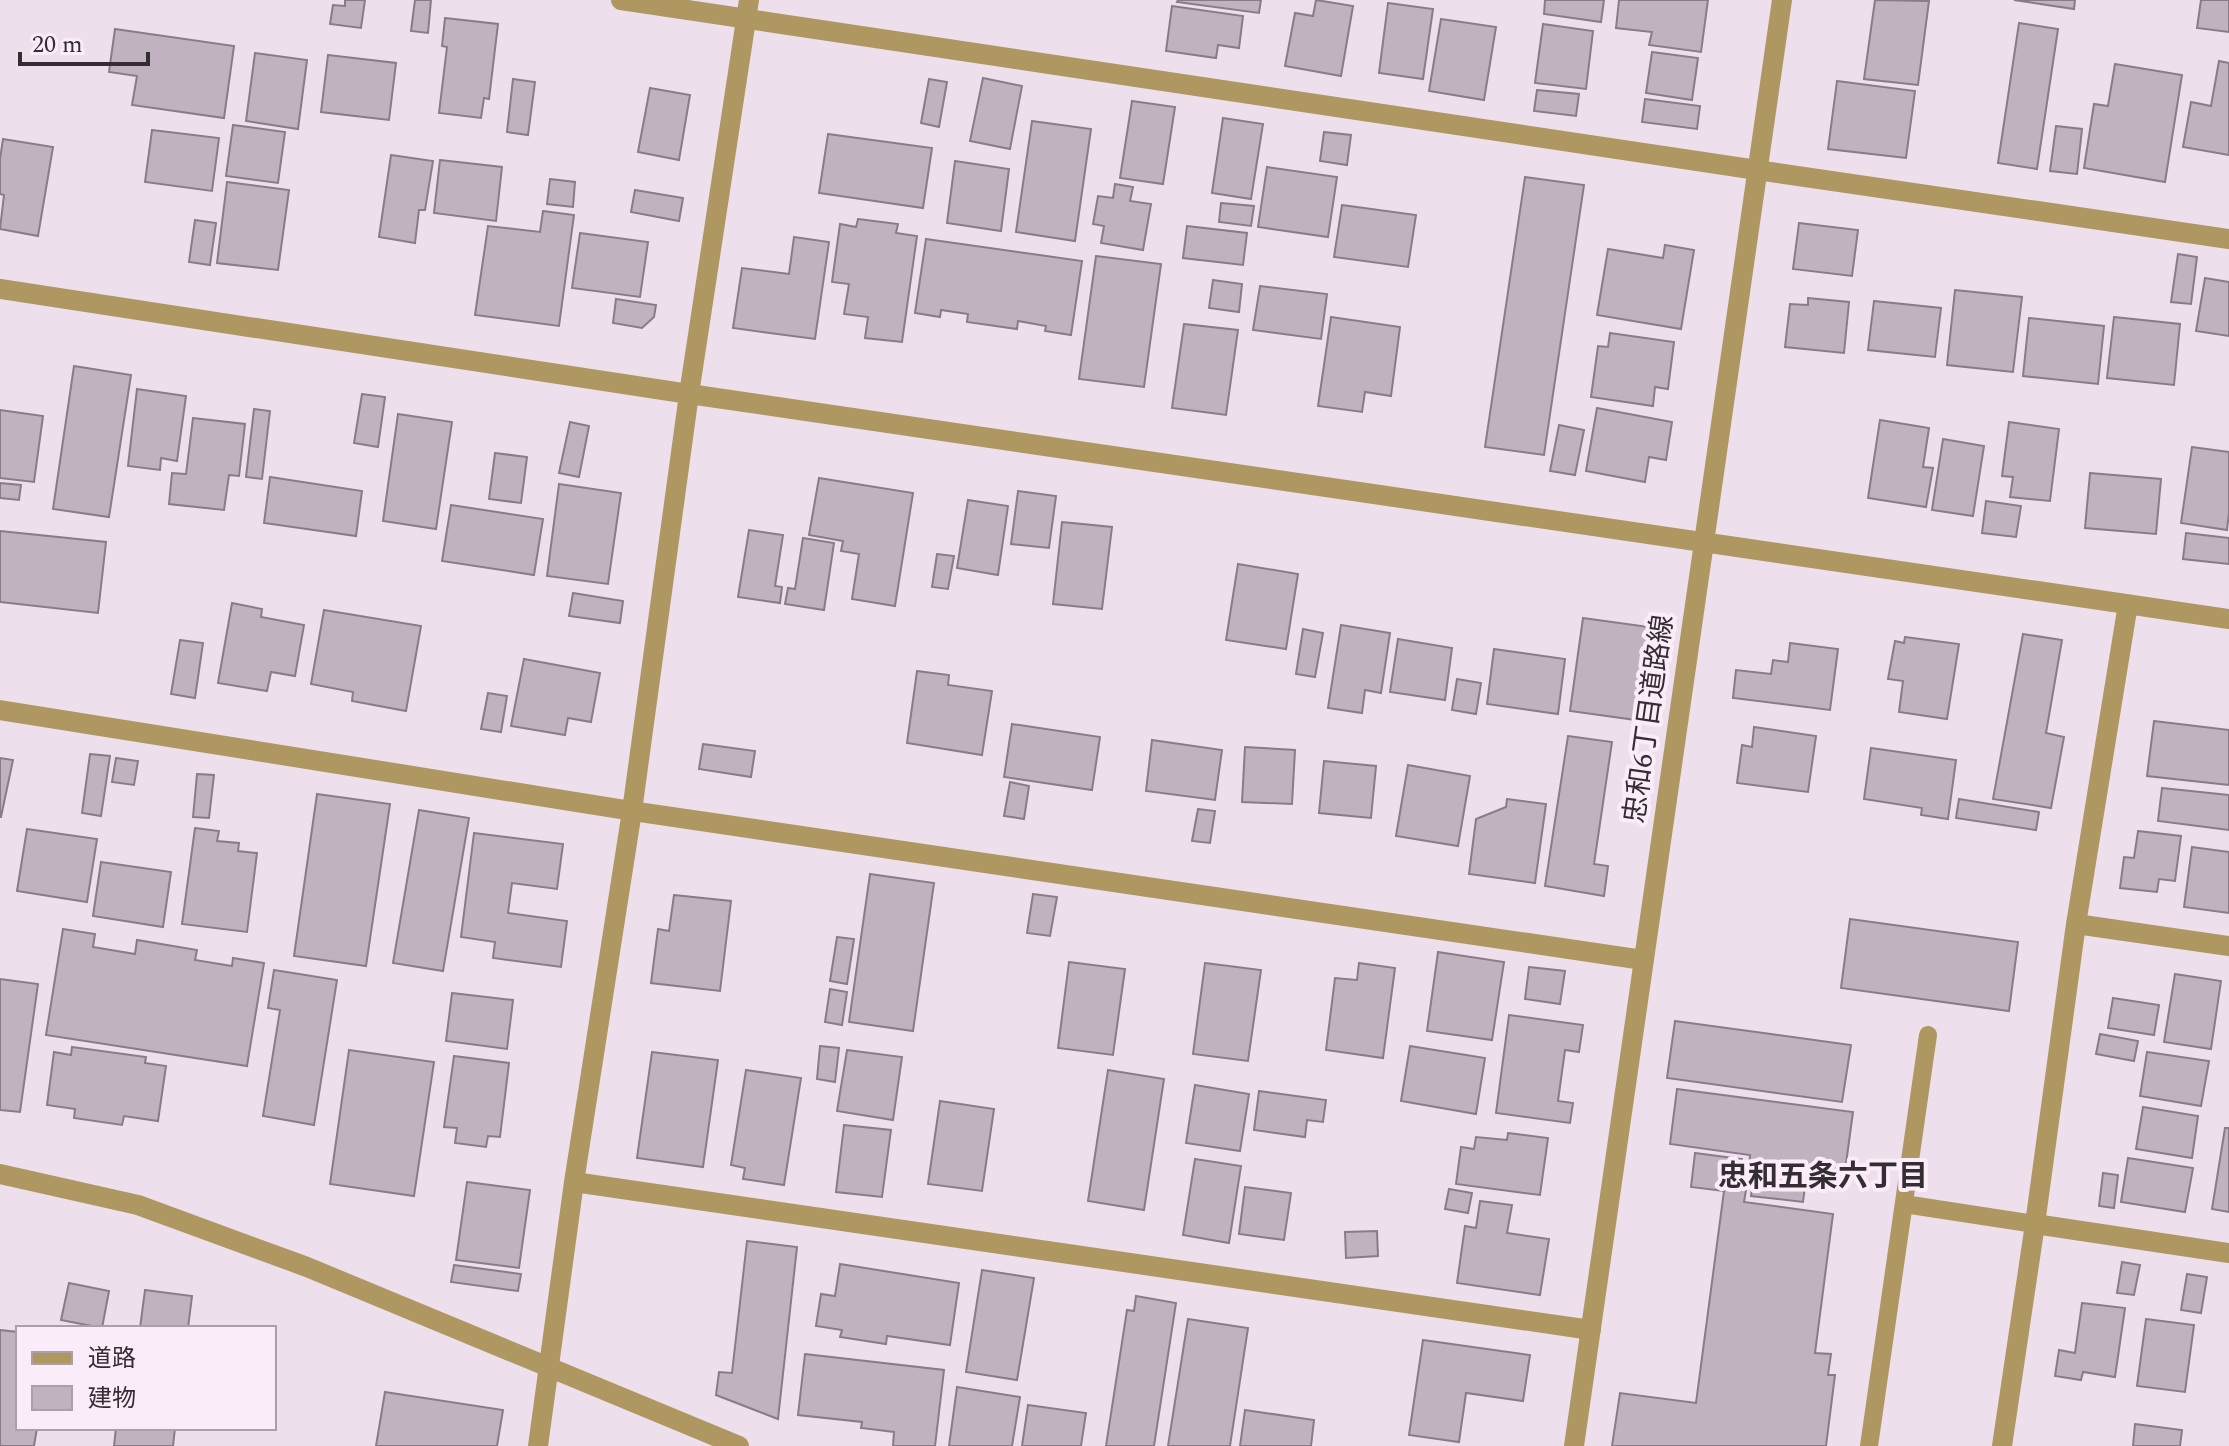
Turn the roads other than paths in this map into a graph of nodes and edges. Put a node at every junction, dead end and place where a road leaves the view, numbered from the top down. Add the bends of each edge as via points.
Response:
1 (621, 0) edge
2 (1782, 0) edge
3 (748, 9) edge
4 (1757, 170) junction
5 (2229, 239) edge
6 (0, 289) edge
7 (689, 394) junction
8 (1703, 541) junction
9 (2128, 604) junction
10 (2229, 619) edge
11 (0, 710) edge
12 (632, 811) junction
13 (2076, 924) junction
14 (2229, 946) edge
15 (1643, 960) junction
16 (1928, 1035) dead end
17 (0, 1174) edge
18 (574, 1182) junction
19 (1904, 1204) junction
20 (2035, 1224) junction
21 (2229, 1253) edge
22 (1591, 1330) junction
23 (550, 1366) junction
24 (538, 1446) edge
25 (739, 1446) edge
26 (1574, 1446) edge
27 (1869, 1446) edge
28 (2002, 1446) edge

1 - 3 street
2 - 4 street, 忠和6丁目道路線
3 - 4 street
3 - 7 street
4 - 5 street
4 - 8 street, 忠和6丁目道路線
6 - 7 street
7 - 8 street
7 - 12 street
8 - 9 street
8 - 15 street, 忠和6丁目道路線
9 - 10 street
9 - 13 street
11 - 12 street
12 - 15 street
12 - 18 street
13 - 14 street
13 - 20 street
15 - 22 street, 忠和6丁目道路線
16 - 19 lane
17 - 23 street via 138,1205
18 - 22 street
18 - 23 street
19 - 20 lane
19 - 27 lane
20 - 21 street
20 - 28 street
22 - 26 street, 忠和6丁目道路線
23 - 24 street
23 - 25 street

